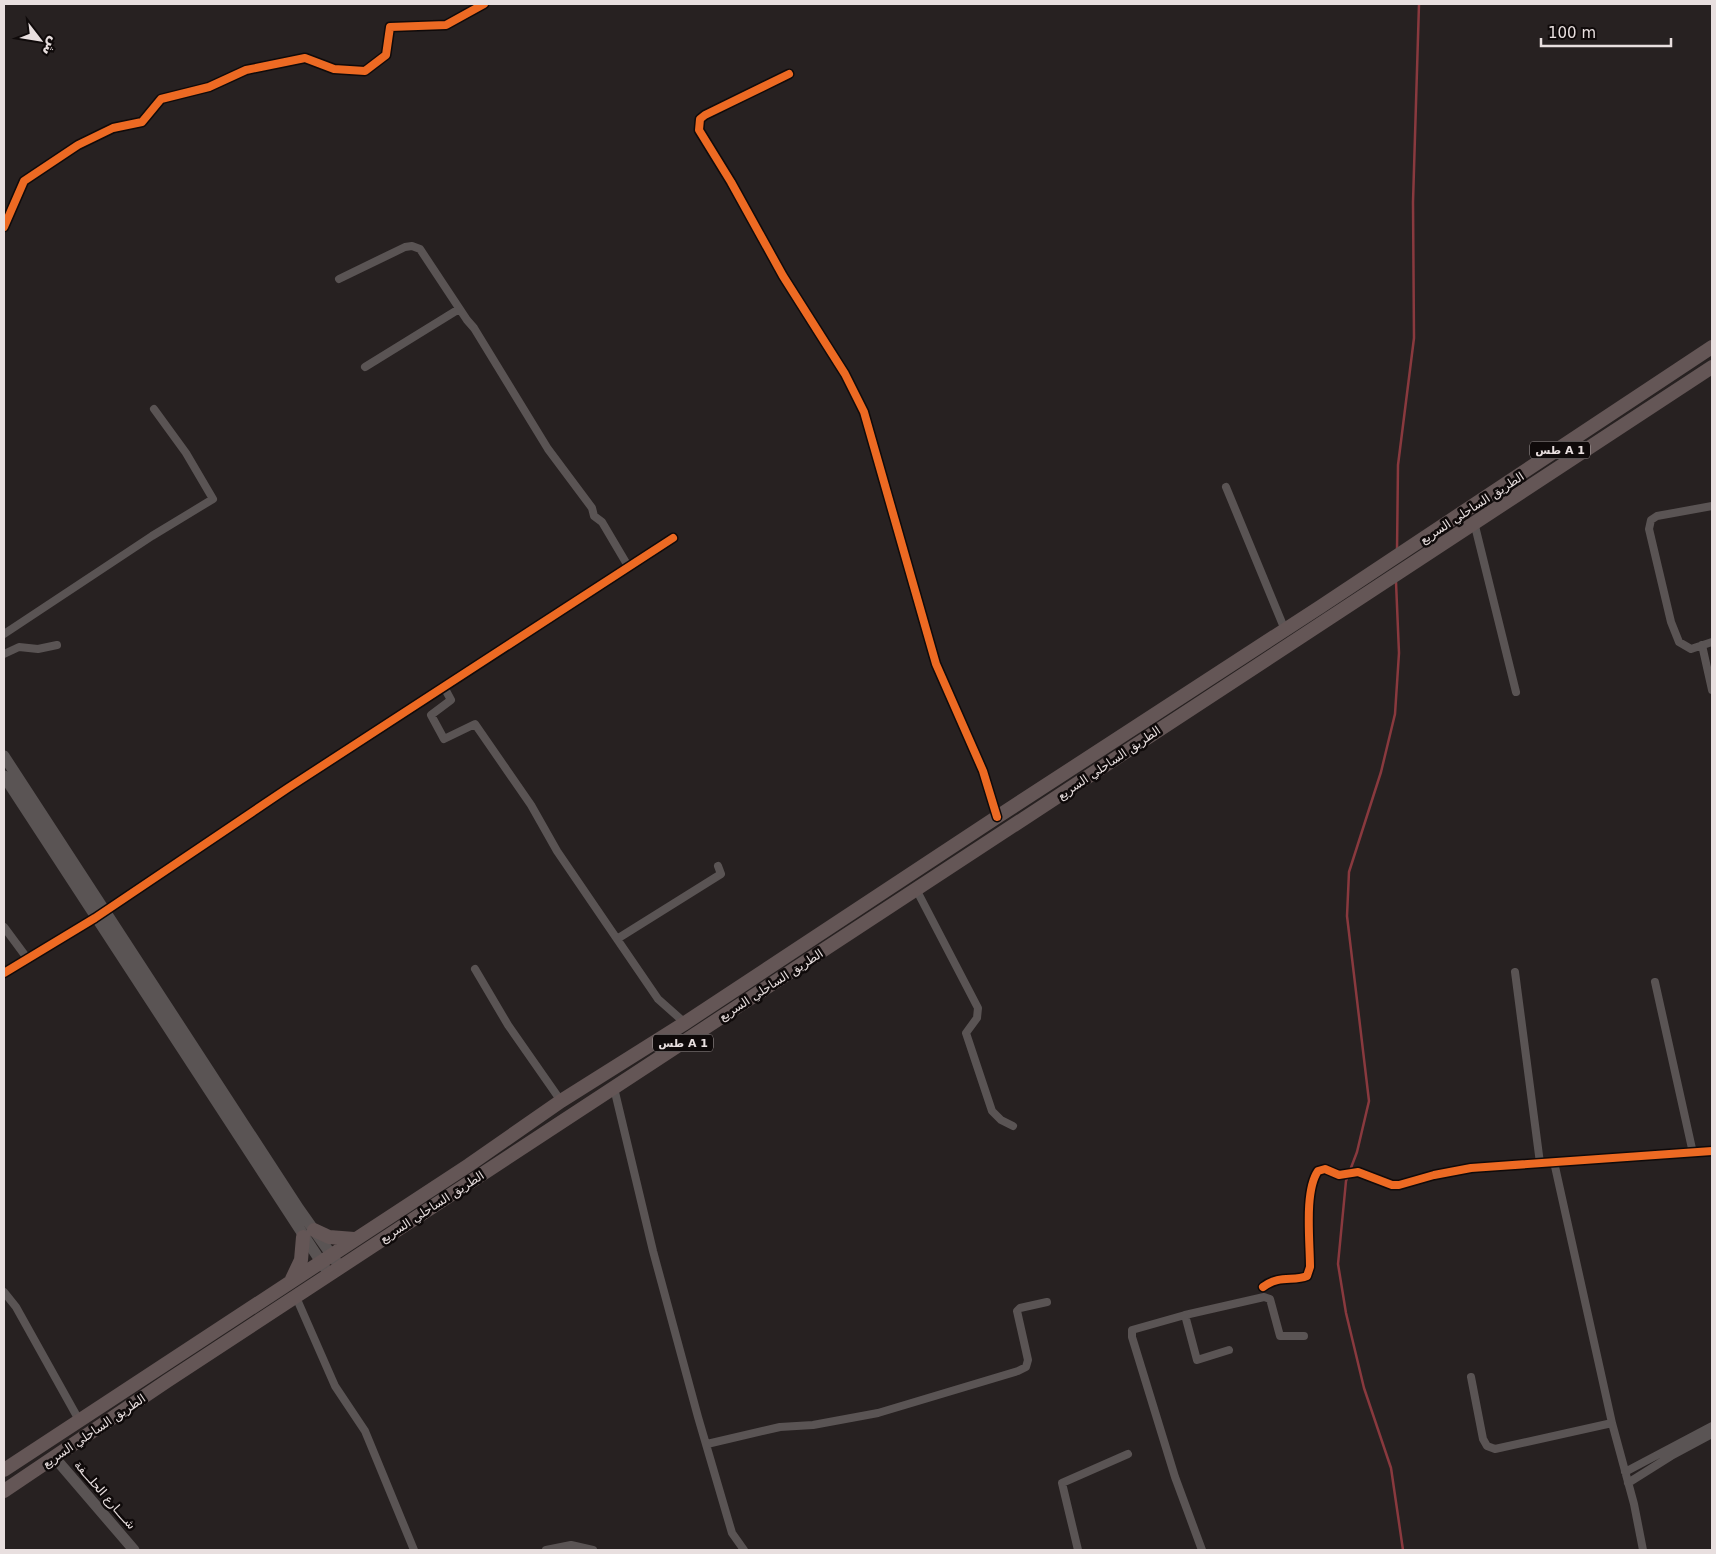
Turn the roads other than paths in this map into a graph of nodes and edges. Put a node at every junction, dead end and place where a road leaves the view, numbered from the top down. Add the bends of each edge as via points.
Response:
1 (484, 4) edge
2 (789, 74) dead end
3 (4, 227) edge
4 (339, 279) dead end
5 (460, 309) junction
6 (1712, 347) edge
7 (365, 367) dead end
8 (1712, 367) edge
9 (154, 409) dead end
10 (1226, 487) dead end
11 (1712, 506) edge
12 (1474, 522) junction
13 (673, 538) dead end
14 (1409, 557) junction
15 (628, 566) junction
16 (1359, 589) junction
17 (1285, 630) junction
18 (4, 634) edge
19 (1712, 642) edge
20 (57, 645) dead end
21 (1702, 646) junction
22 (4, 654) edge
23 (444, 687) junction
24 (1712, 690) edge
25 (1516, 692) dead end
26 (4, 756) edge
27 (4, 776) edge
28 (997, 817) junction
29 (40, 820) junction
30 (718, 866) dead end
31 (916, 889) junction
32 (106, 910) junction
33 (95, 918) junction
34 (4, 928) edge
35 (617, 939) junction
36 (27, 958) junction
37 (475, 969) dead end
38 (1515, 972) dead end
39 (4, 973) edge
40 (1655, 982) dead end
41 (153, 983) junction
42 (143, 991) junction
43 (685, 1023) junction
44 (614, 1088) junction
45 (561, 1101) junction
46 (1013, 1126) dead end
47 (1712, 1151) edge
48 (1693, 1152) junction
49 (258, 1155) junction
50 (1554, 1162) junction
51 (1540, 1163) junction
52 (308, 1234) junction
53 (354, 1239) junction
54 (326, 1258) junction
55 (334, 1271) junction
56 (290, 1281) junction
57 (1263, 1287) dead end
58 (4, 1292) edge
59 (296, 1296) junction
60 (1047, 1302) dead end
61 (1185, 1315) junction
62 (1304, 1336) dead end
63 (1229, 1350) dead end
64 (1471, 1377) dead end
65 (78, 1420) junction
66 (1612, 1423) junction
67 (1712, 1426) edge
68 (1712, 1434) edge
69 (707, 1444) junction
70 (1128, 1454) dead end
71 (55, 1458) junction
72 (4, 1470) edge
73 (1625, 1472) junction
74 (1628, 1483) junction
75 (4, 1491) edge
76 (134, 1550) edge
77 (414, 1550) edge
78 (546, 1550) edge
79 (593, 1550) edge
80 (744, 1550) edge
81 (1078, 1550) edge
82 (1202, 1550) edge
83 (1643, 1550) edge

1 - 3 street via 446,25 390,27 386,55 365,71 334,69 305,58 246,70 209,87 161,99 142,122 112,128 78,145 24,181
2 - 28 street via 705,115 700,119 699,130 783,276 845,374 864,412 931,648 983,771
4 - 5 street via 412,246 423,252
5 - 7 street
5 - 15 street
6 - 14 highway, الطريق الساحلي السريع / طس A 1
8 - 12 highway, الطريق الساحلي السريع / طس A 1
9 - 18 street via 186,453 213,499
10 - 17 street
11 - 21 street via 1657,516 1649,525 1663,592 1679,642 1690,649
12 - 14 highway, الطريق الساحلي السريع / طس A 1
12 - 25 street
13 - 15 street
14 - 16 highway
15 - 23 street
16 - 17 highway, الطريق الساحلي السريع / طس A 1
16 - 31 highway, الطريق الساحلي السريع / طس A 1 via 1083,781
17 - 28 highway, الطريق الساحلي السريع / طس A 1
19 - 21 street
20 - 22 street via 38,649 19,647
21 - 24 street
23 - 32 street
23 - 35 street via 451,700 431,715 444,738 475,724
26 - 29 street
27 - 29 street
28 - 43 highway, الطريق الساحلي السريع / طس A 1
29 - 32 street
29 - 33 street
30 - 35 street via 721,874
31 - 44 highway, الطريق الساحلي السريع / طس A 1
31 - 46 street via 978,1008 977,1018 966,1033 992,1111
32 - 33 street
32 - 41 street
33 - 36 street
33 - 42 street
34 - 36 street
35 - 43 street via 658,999
36 - 39 street
37 - 45 street
38 - 51 street
40 - 48 street
41 - 42 street
41 - 49 street
42 - 49 street
43 - 45 highway, الطريق الساحلي السريع / طس A 1
44 - 55 highway, الطريق الساحلي السريع / طس A 1
44 - 69 street via 653,1251
45 - 53 highway, الطريق الساحلي السريع / طس A 1
47 - 48 street
48 - 50 street
49 - 52 street
50 - 51 street
50 - 66 street
51 - 57 street via 1471,1168 1400,1185 1358,1172 1339,1175 1325,1169 1318,1171 1311,1193 1310,1267 1307,1276 1300,1279 1291,1277
52 - 53 highway
52 - 54 street
52 - 56 highway via 301,1260
53 - 54 highway, الطريق الساحلي السريع / طس A 1
54 - 55 street
54 - 56 highway, الطريق الساحلي السريع / طس A 1
55 - 59 highway, الطريق الساحلي السريع / طس A 1
56 - 65 highway, الطريق الساحلي السريع / طس A 1
58 - 65 street via 16,1307
59 - 71 highway, الطريق الساحلي السريع / طس A 1
59 - 77 street via 335,1386 365,1431
60 - 69 street via 1017,1311 1028,1360 1026,1367 1018,1371 878,1413 813,1425 780,1426
61 - 62 street via 1264,1297 1270,1299 1280,1336
61 - 63 street via 1197,1360
61 - 82 street via 1132,1330 1132,1337 1175,1477
64 - 66 street via 1483,1440 1495,1449
65 - 72 highway, الطريق الساحلي السريع / طس A 1
66 - 73 street
67 - 73 street
68 - 74 street
69 - 80 street via 732,1533
70 - 81 street via 1062,1483
71 - 75 highway, الطريق الساحلي السريع / طس A 1
71 - 76 street, شــــارع الحلـــفة
73 - 74 street
74 - 83 street
78 - 79 street via 571,1544

